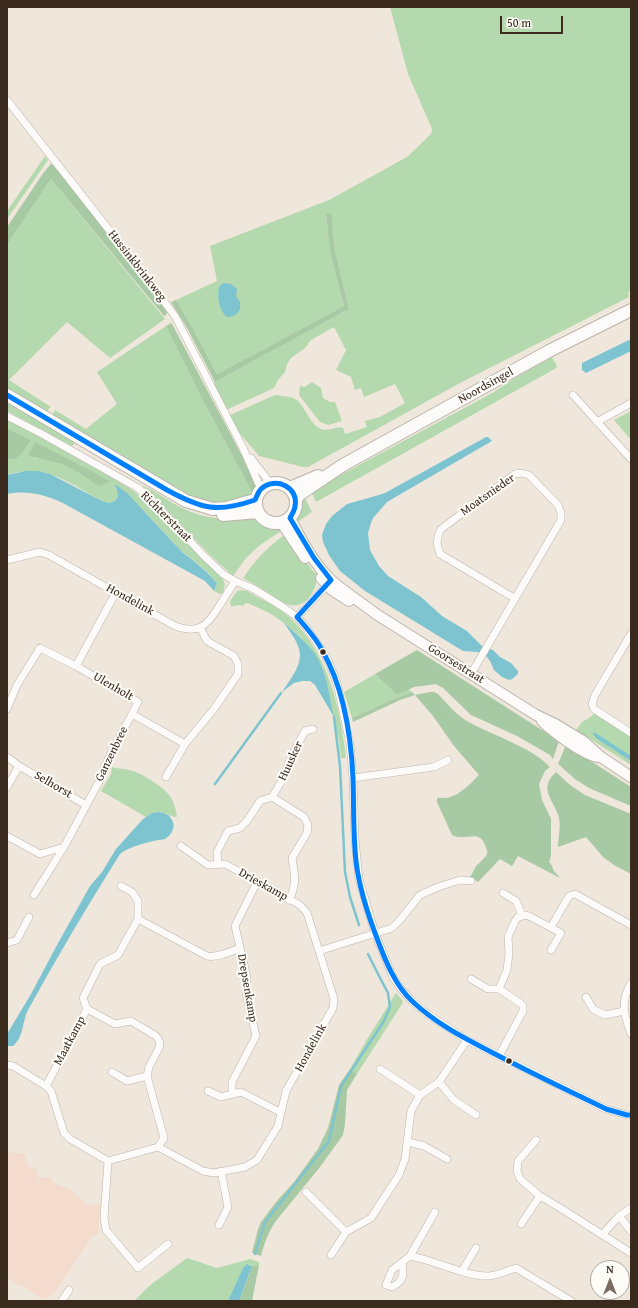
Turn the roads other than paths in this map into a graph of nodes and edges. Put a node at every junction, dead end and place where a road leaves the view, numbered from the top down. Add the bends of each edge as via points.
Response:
1 (7, 100) edge
2 (631, 310) edge
3 (7, 395) edge
4 (573, 395) dead end
5 (631, 403) edge
6 (7, 416) edge
7 (597, 422) junction
8 (243, 448) junction
9 (631, 459) edge
10 (343, 465) junction
11 (266, 486) junction
12 (290, 488) junction
13 (296, 499) junction
14 (255, 500) junction
15 (186, 501) junction
16 (258, 512) junction
17 (285, 520) junction
18 (7, 560) edge
19 (235, 581) junction
20 (329, 582) junction
21 (116, 592) junction
22 (514, 598) junction
23 (297, 617) junction
24 (200, 627) junction
25 (630, 637) edge
26 (76, 666) junction
27 (471, 674) junction
28 (7, 709) edge
29 (132, 714) junction
30 (313, 729) dead end
31 (631, 733) edge
32 (185, 744) junction
33 (7, 757) edge
34 (448, 760) dead end
35 (19, 766) junction
36 (166, 777) dead end
37 (631, 777) edge
38 (353, 778) junction
39 (7, 787) edge
40 (272, 797) junction
41 (86, 805) junction
42 (7, 836) edge
43 (181, 846) dead end
44 (64, 847) junction
45 (218, 864) junction
46 (471, 881) dead end
47 (257, 882) junction
48 (121, 886) dead end
49 (503, 893) dead end
50 (34, 895) dead end
51 (289, 900) junction
52 (522, 916) junction
53 (29, 917) dead end
54 (138, 919) junction
55 (631, 925) edge
56 (552, 927) junction
57 (375, 933) junction
58 (7, 944) edge
59 (240, 948) junction
60 (7, 950) edge
61 (551, 950) dead end
62 (319, 951) junction
63 (471, 979) dead end
64 (631, 983) edge
65 (499, 989) junction
66 (586, 997) dead end
67 (87, 1009) junction
68 (624, 1011) junction
69 (631, 1034) edge
70 (467, 1040) junction
71 (499, 1056) junction
72 (7, 1065) edge
73 (380, 1069) dead end
74 (112, 1072) dead end
75 (147, 1076) junction
76 (439, 1082) junction
77 (46, 1086) junction
78 (208, 1091) dead end
79 (232, 1094) junction
80 (420, 1095) junction
81 (280, 1112) junction
82 (476, 1115) dead end
83 (631, 1115) edge
84 (536, 1140) dead end
85 (408, 1142) junction
86 (158, 1147) junction
87 (447, 1159) dead end
88 (108, 1161) junction
89 (221, 1171) junction
90 (306, 1192) dead end
91 (540, 1196) junction
92 (631, 1208) edge
93 (435, 1212) dead end
94 (619, 1216) junction
95 (521, 1224) dead end
96 (219, 1225) dead end
97 (346, 1232) junction
98 (631, 1232) edge
99 (602, 1235) junction
100 (168, 1244) dead end
101 (476, 1248) dead end
102 (631, 1253) edge
103 (331, 1255) dead end
104 (410, 1256) junction
105 (402, 1263) dead end
106 (462, 1271) junction
107 (69, 1290) dead end
108 (62, 1301) edge
109 (571, 1301) edge

1 - 8 street, Hassinkbrinkweg via 175,316
2 - 10 main road, Noordsingel via 549,351
3 - 15 main road
4 - 7 street
5 - 7 street
6 - 19 street, Richterstraat via 138,488 211,563
7 - 9 street
8 - 11 street, Hassinkbrinkweg
8 - 11 street, Hassinkbrinkweg
10 - 12 main road, Noordsingel
10 - 13 main road, Noordsingel
11 - 12 main road via 283,484
11 - 14 main road
12 - 13 main road
13 - 17 main road via 296,507
14 - 15 main road via 213,509
14 - 16 main road
15 - 16 main road via 194,508 211,514
16 - 17 main road via 262,518 274,523
17 - 20 main road, Goorsestraat
18 - 21 street, Hondelink via 40,552
19 - 23 street, Richterstraat via 254,589
19 - 24 street via 211,619
20 - 23 street
20 - 27 main road, Goorsestraat
21 - 24 street, Hondelink via 175,626 185,629
21 - 26 street
22 - 22 street, Moatsnieder via 561,520 558,505 529,475 522,473 515,474 441,529 436,546 440,554
22 - 27 street, Moatsnieder
23 - 38 street, Richterstraat via 322,650 337,683 350,744
24 - 32 street via 207,641 234,656 238,664 238,674
25 - 31 street via 594,695 592,704 594,709
26 - 28 street, Ulenholt via 40,648 17,685
26 - 29 street, Ulenholt via 138,702
27 - 37 main road, Goorsestraat via 536,715 555,733 582,750 601,757
29 - 32 street, Ganzenbree
29 - 41 street, Ganzenbree
30 - 40 street, Huusker via 305,731
32 - 36 street
33 - 35 street, Selhorst
34 - 38 street via 434,767
35 - 39 street
35 - 41 street, Selhorst
38 - 57 street, Richterstraat via 359,880
40 - 45 street, Huusker via 260,801 240,828 228,831 218,852
40 - 51 street via 304,817 308,825 307,833 292,858 294,890
41 - 44 street, Ganzenbree
42 - 44 street via 40,854
43 - 45 street, Drieskamp via 208,865
44 - 50 street, Ganzenbree
45 - 47 street, Drieskamp via 225,864
46 - 57 street via 460,880 420,896 392,928
47 - 51 street, Drieskamp
47 - 59 street, Drepsenkamp via 235,926
48 - 54 street via 132,892 138,901
49 - 52 street via 516,901
51 - 62 street, Drieskamp via 300,905 307,913
52 - 56 street via 526,915
52 - 65 street via 515,920 508,936 507,970
53 - 58 street via 17,940
54 - 59 street via 210,957
54 - 67 street, Maatkamp via 118,955 100,964 82,998
55 - 56 street via 575,894 569,896
56 - 61 street via 561,933
57 - 62 street
57 - 70 street, Richterstraat via 400,989 426,1013
58 - 60 street
59 - 79 street, Drepsenkamp via 247,978 246,993 256,1036 232,1082
62 - 81 street, Hondelink via 334,998 333,1008 286,1091
63 - 65 street via 488,989
64 - 68 street
65 - 71 street via 520,1003 523,1012
66 - 68 street via 593,1009 605,1015
67 - 75 street via 115,1024 131,1021 156,1036 160,1046
67 - 77 street, Maatkamp
68 - 69 street
70 - 71 street, Richterstraat
70 - 76 street
71 - 83 street, Richterstraat via 606,1110
72 - 77 street
73 - 80 street
74 - 75 street via 127,1080
75 - 86 street via 164,1138
76 - 80 street
76 - 82 street via 454,1100
77 - 88 street via 51,1091 64,1133
78 - 79 street via 220,1097
79 - 81 street via 241,1092
80 - 85 street via 411,1112
81 - 89 street, Hondelink via 278,1126 257,1160 245,1167
84 - 91 street via 518,1161 517,1170 520,1179
85 - 87 street via 424,1146
85 - 97 street via 400,1175 371,1218
86 - 88 street
86 - 89 street, Hondelink via 202,1171
88 - 100 street via 104,1218 106,1230 138,1268
89 - 96 street via 228,1207
90 - 97 street
91 - 95 street
91 - 99 street
92 - 94 street
93 - 104 street
94 - 98 street
94 - 99 street
97 - 103 street
99 - 102 street
101 - 106 street
104 - 105 street
104 - 106 street
106 - 109 street via 487,1276 516,1268
107 - 108 street

